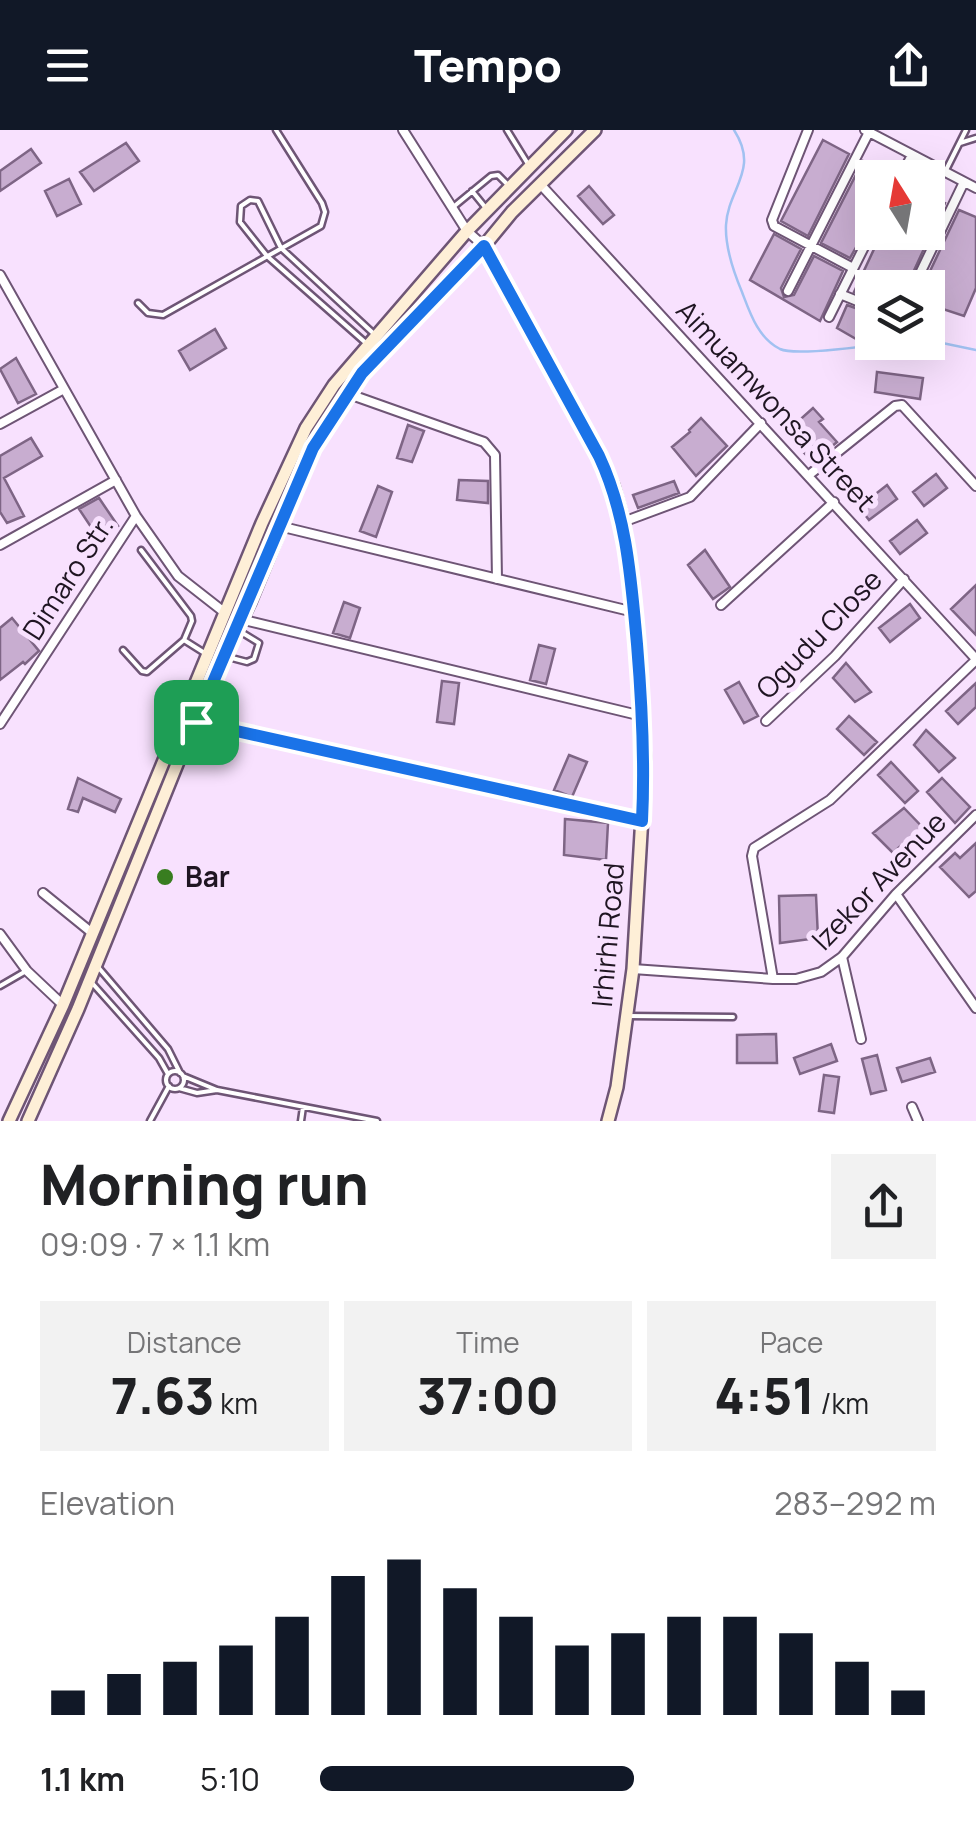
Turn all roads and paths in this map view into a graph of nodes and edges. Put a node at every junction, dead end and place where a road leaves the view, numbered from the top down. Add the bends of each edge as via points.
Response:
1 (276, 130) edge
2 (403, 130) edge
3 (507, 130) edge
4 (566, 130) edge
5 (594, 130) edge
6 (808, 130) edge
7 (966, 130) edge
8 (867, 131) edge
9 (976, 138) edge
10 (960, 143) junction
11 (912, 155) junction
12 (909, 160) edge
13 (922, 160) edge
14 (531, 168) junction
15 (945, 172) joint
16 (964, 182) junction
17 (541, 186) junction
18 (510, 188) junction
19 (976, 188) edge
20 (472, 192) junction
21 (452, 208) junction
22 (488, 210) junction
23 (466, 231) junction
24 (484, 246) junction
25 (811, 246) junction
26 (281, 248) junction
27 (862, 250) edge
28 (267, 256) junction
29 (853, 268) junction
30 (922, 270) edge
31 (0, 275) edge
32 (788, 291) dead end
33 (10, 292) junction
34 (840, 294) junction
35 (0, 298) edge
36 (855, 300) edge
37 (138, 302) dead end
38 (829, 317) dead end
39 (372, 341) junction
40 (64, 389) junction
41 (346, 394) junction
42 (761, 423) junction
43 (0, 424) edge
44 (809, 476) junction
45 (116, 480) junction
46 (976, 486) edge
47 (834, 502) junction
48 (136, 516) junction
49 (623, 522) junction
50 (279, 526) junction
51 (0, 544) edge
52 (141, 550) dead end
53 (497, 579) junction
54 (904, 579) junction
55 (721, 605) dead end
56 (224, 612) junction
57 (634, 612) junction
58 (238, 624) junction
59 (184, 640) junction
60 (122, 650) dead end
61 (208, 654) junction
62 (223, 656) junction
63 (976, 660) edge
64 (2, 715) edge
65 (642, 716) junction
66 (181, 720) junction
67 (766, 721) dead end
68 (196, 722) junction
69 (976, 815) edge
70 (642, 821) junction
71 (966, 824) junction
72 (976, 834) edge
73 (43, 893) dead end
74 (896, 894) junction
75 (91, 932) junction
76 (0, 934) edge
77 (842, 957) junction
78 (96, 965) junction
79 (633, 969) junction
80 (27, 971) junction
81 (90, 980) junction
82 (773, 980) junction
83 (0, 986) edge
84 (62, 1005) junction
85 (976, 1008) edge
86 (626, 1016) junction
87 (733, 1017) dead end
88 (152, 1030) junction
89 (142, 1039) junction
90 (861, 1039) dead end
91 (168, 1074) junction
92 (182, 1074) junction
93 (168, 1086) junction
94 (178, 1088) junction
95 (217, 1090) junction
96 (304, 1107) junction
97 (912, 1107) dead end
98 (10, 1121) edge
99 (28, 1121) edge
100 (150, 1121) edge
101 (301, 1121) edge
102 (376, 1121) edge
103 (608, 1121) edge
104 (918, 1121) edge

1 - 26 lane via 325,212 321,226
2 - 21 street
3 - 14 lane
4 - 14 main road
5 - 17 main road
6 - 25 street via 772,220
7 - 10 lane
8 - 11 street
8 - 25 street
9 - 10 lane
10 - 15 lane
11 - 12 street
11 - 13 street
14 - 18 main road
15 - 16 street
16 - 19 street
16 - 30 street
17 - 24 main road
17 - 42 street, Aimuamwonsa Street
18 - 20 lane via 498,175
18 - 22 main road
20 - 21 lane
20 - 22 lane
21 - 23 street
22 - 23 main road
23 - 24 street
23 - 39 main road
24 - 41 main road
24 - 49 main road, Irhirhi Road via 599,456
25 - 29 street
25 - 32 street
26 - 28 lane
26 - 28 lane via 258,201 245,202 240,222
26 - 39 lane
27 - 29 street
28 - 37 lane via 163,314 148,313
28 - 39 lane
29 - 34 street
31 - 33 street
33 - 35 street
33 - 40 street
34 - 36 street
34 - 38 street
39 - 56 main road via 306,428
40 - 43 street
40 - 45 street
41 - 50 main road
41 - 53 street via 484,442 495,455
42 - 44 street, Aimuamwonsa Street
42 - 49 street via 690,497
44 - 46 street via 902,405
44 - 47 street, Aimuamwonsa Street
45 - 48 street
45 - 51 street
47 - 54 street, Aimuamwonsa Street
47 - 55 street
48 - 56 street via 178,576
48 - 64 street, Dimaro Str.
49 - 57 main road, Irhirhi Road
50 - 53 street
50 - 58 main road
52 - 59 lane via 190,616
53 - 57 street
54 - 63 street, Aimuamwonsa Street
54 - 67 street, Ogudu Close
56 - 61 main road
57 - 65 main road, Irhirhi Road
58 - 62 main road
58 - 62 lane via 259,643 254,659
58 - 65 street
59 - 60 lane via 146,672
59 - 61 lane
61 - 66 main road
62 - 68 main road
63 - 82 street via 830,800 754,848
65 - 70 main road, Irhirhi Road
66 - 68 street
66 - 75 main road
68 - 70 street
68 - 78 main road
69 - 71 street, Izekor Avenue
70 - 79 main road, Irhirhi Road
71 - 72 street
71 - 74 street, Izekor Avenue
73 - 75 street
74 - 77 street, Izekor Avenue
74 - 85 street
75 - 84 main road
76 - 80 street
77 - 82 street, Izekor Avenue via 821,972
77 - 90 street
78 - 81 main road
78 - 88 lane
79 - 82 street, Izekor Avenue
79 - 86 main road, Irhirhi Road
80 - 83 lane
80 - 84 street
81 - 89 lane
81 - 99 main road
84 - 98 main road
86 - 87 lane
86 - 103 main road, Irhirhi Road
88 - 89 lane
88 - 92 lane
89 - 91 lane
91 - 92 lane
91 - 93 lane
92 - 94 lane
92 - 95 lane
93 - 94 lane
93 - 100 lane
94 - 95 lane
95 - 96 lane
96 - 101 lane
96 - 102 lane
97 - 104 street

